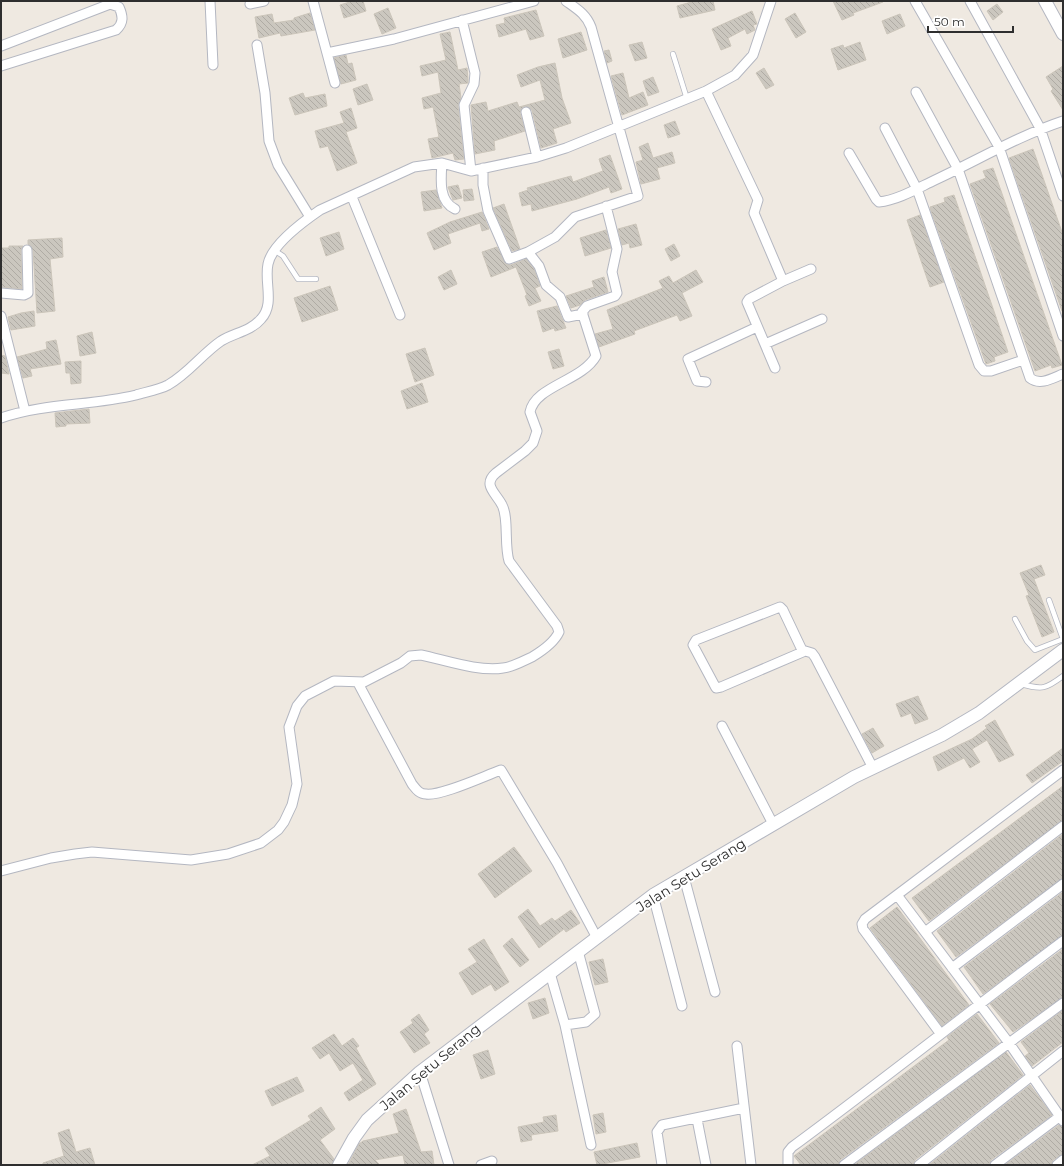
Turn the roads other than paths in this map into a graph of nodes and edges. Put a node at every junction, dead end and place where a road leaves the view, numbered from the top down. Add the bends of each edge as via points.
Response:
1 (210, 1) edge
2 (264, 1) edge
3 (313, 1) edge
4 (534, 1) edge
5 (566, 1) edge
6 (771, 1) edge
7 (915, 1) edge
8 (970, 1) edge
9 (1045, 1) edge
10 (250, 4) dead end
11 (462, 20) junction
12 (1063, 34) edge
13 (257, 45) dead end
14 (1, 46) edge
15 (327, 53) junction
16 (672, 54) dead end
17 (213, 65) dead end
18 (1, 66) edge
19 (335, 83) dead end
20 (706, 91) junction
21 (916, 92) dead end
22 (687, 99) junction
23 (526, 112) dead end
24 (1063, 120) edge
25 (619, 127) junction
26 (885, 128) dead end
27 (1040, 128) junction
28 (1000, 147) junction
29 (849, 153) dead end
30 (537, 157) junction
31 (442, 162) junction
32 (483, 168) junction
33 (958, 169) junction
34 (471, 171) junction
35 (917, 188) junction
36 (1063, 196) edge
37 (352, 197) junction
38 (606, 206) junction
39 (455, 209) dead end
40 (310, 217) junction
41 (27, 250) dead end
42 (274, 250) junction
43 (528, 252) junction
44 (811, 269) dead end
45 (316, 279) dead end
46 (783, 281) junction
47 (1, 293) edge
48 (583, 314) junction
49 (400, 315) dead end
50 (1, 316) edge
51 (822, 319) dead end
52 (757, 327) junction
53 (1063, 336) edge
54 (765, 344) junction
55 (1023, 360) junction
56 (775, 368) dead end
57 (1063, 374) edge
58 (706, 382) dead end
59 (25, 411) junction
60 (1, 418) edge
61 (1049, 600) dead end
62 (1015, 619) dead end
63 (1063, 639) edge
64 (1063, 650) edge
65 (805, 651) junction
66 (1063, 676) edge
67 (358, 683) junction
68 (1020, 684) junction
69 (722, 726) dead end
70 (873, 768) junction
71 (1063, 770) edge
72 (773, 824) junction
73 (1063, 826) edge
74 (1, 871) edge
75 (684, 877) junction
76 (1063, 884) edge
77 (653, 895) junction
78 (897, 895) junction
79 (925, 932) junction
80 (597, 938) junction
81 (1063, 941) edge
82 (578, 951) junction
83 (952, 968) junction
84 (550, 973) junction
85 (715, 992) dead end
86 (1063, 1003) edge
87 (979, 1004) junction
88 (682, 1006) dead end
89 (565, 1025) junction
90 (940, 1033) junction
91 (1009, 1043) junction
92 (737, 1046) dead end
93 (1063, 1051) edge
94 (420, 1072) junction
95 (1032, 1075) junction
96 (744, 1108) junction
97 (697, 1119) junction
98 (1061, 1119) edge
99 (591, 1145) dead end
100 (1063, 1160) edge
101 (492, 1161) dead end
102 (339, 1165) edge
103 (449, 1165) edge
104 (481, 1165) edge
105 (662, 1165) edge
106 (706, 1165) edge
107 (751, 1165) edge
108 (788, 1165) edge
109 (844, 1165) edge
110 (919, 1165) edge
111 (995, 1165) edge
112 (1057, 1165) edge

1 - 17 street
2 - 10 street
3 - 15 street
4 - 11 street
5 - 25 street via 587,18
6 - 20 street via 753,55 735,75
7 - 28 street
8 - 27 street
9 - 12 street
11 - 15 street via 394,39
11 - 34 street via 474,73 474,84 464,105
13 - 40 street via 269,141 278,165
14 - 18 street via 110,4 119,7 122,14 121,23 116,30
15 - 19 street
16 - 22 lane
20 - 22 street
20 - 46 street via 758,200 754,213
21 - 33 street
22 - 25 street
23 - 30 street
24 - 27 street
25 - 30 street
25 - 38 street via 638,196
26 - 35 street
27 - 28 street
27 - 36 street
28 - 33 street
28 - 53 street
29 - 35 street via 878,202
30 - 32 street
31 - 34 street
31 - 37 street via 414,167
31 - 39 street via 443,195 446,202
32 - 34 street
32 - 43 street via 488,211 508,258
33 - 35 street
33 - 55 street
35 - 55 street via 979,365 984,371 991,371
37 - 40 street via 330,205
37 - 49 street
38 - 43 street via 575,217 555,237
38 - 48 street via 617,249 612,272 617,293 587,306
40 - 42 street
41 - 47 street via 28,293
42 - 45 lane via 283,256 298,279
42 - 59 street via 267,270 269,303 261,320 222,341 167,386 104,401
43 - 48 street via 539,266 546,285 560,297 568,317
44 - 46 street
46 - 52 street via 747,302
48 - 67 street via 595,358 572,379 550,389 538,399 530,412 537,431 533,443 491,477 490,482 491,489 503,506 509,561 557,626 559,632 556,638 536,654 503,669 485,668 421,655 410,656 401,663
50 - 59 street
51 - 54 street
52 - 54 street
52 - 58 street via 688,359 697,381
54 - 56 street
55 - 57 street via 1030,378 1034,381 1041,382
59 - 60 street
61 - 63 lane
62 - 63 lane via 1035,650
64 - 68 street, Jalan Setu Serang
65 - 65 street via 716,688 693,645 696,640 780,607
65 - 70 street via 815,657
66 - 68 lane via 1045,688 1038,689
67 - 74 street via 338,680 330,682 305,696 297,706 289,727 297,784 292,805 284,822 266,841 228,854 191,860 92,852 51,858
67 - 80 street via 412,784 420,793 427,795 440,792 500,770 557,863
68 - 70 street, Jalan Setu Serang via 942,735
69 - 72 street
70 - 72 street, Jalan Setu Serang
71 - 78 street
72 - 75 street, Jalan Setu Serang
73 - 79 street
75 - 77 street, Jalan Setu Serang
75 - 85 street
76 - 83 street
77 - 80 street, Jalan Setu Serang
77 - 88 street
78 - 79 street
78 - 90 street via 865,919 863,929
79 - 83 street
80 - 82 street, Jalan Setu Serang
81 - 87 street
82 - 84 street, Jalan Setu Serang
82 - 89 street via 595,1014 586,1022
83 - 87 street
84 - 89 street
84 - 94 street, Jalan Setu Serang
86 - 91 street
87 - 90 street
87 - 91 street
89 - 99 street
90 - 108 street via 885,1079 792,1147 788,1152
91 - 95 street
91 - 109 street
92 - 96 street
93 - 95 street
94 - 102 street, Jalan Setu Serang via 367,1120
94 - 103 street
95 - 98 street
95 - 110 street
96 - 97 street
96 - 107 street
97 - 105 street via 665,1124 658,1128
97 - 106 street
98 - 111 street
100 - 112 street
101 - 104 street

